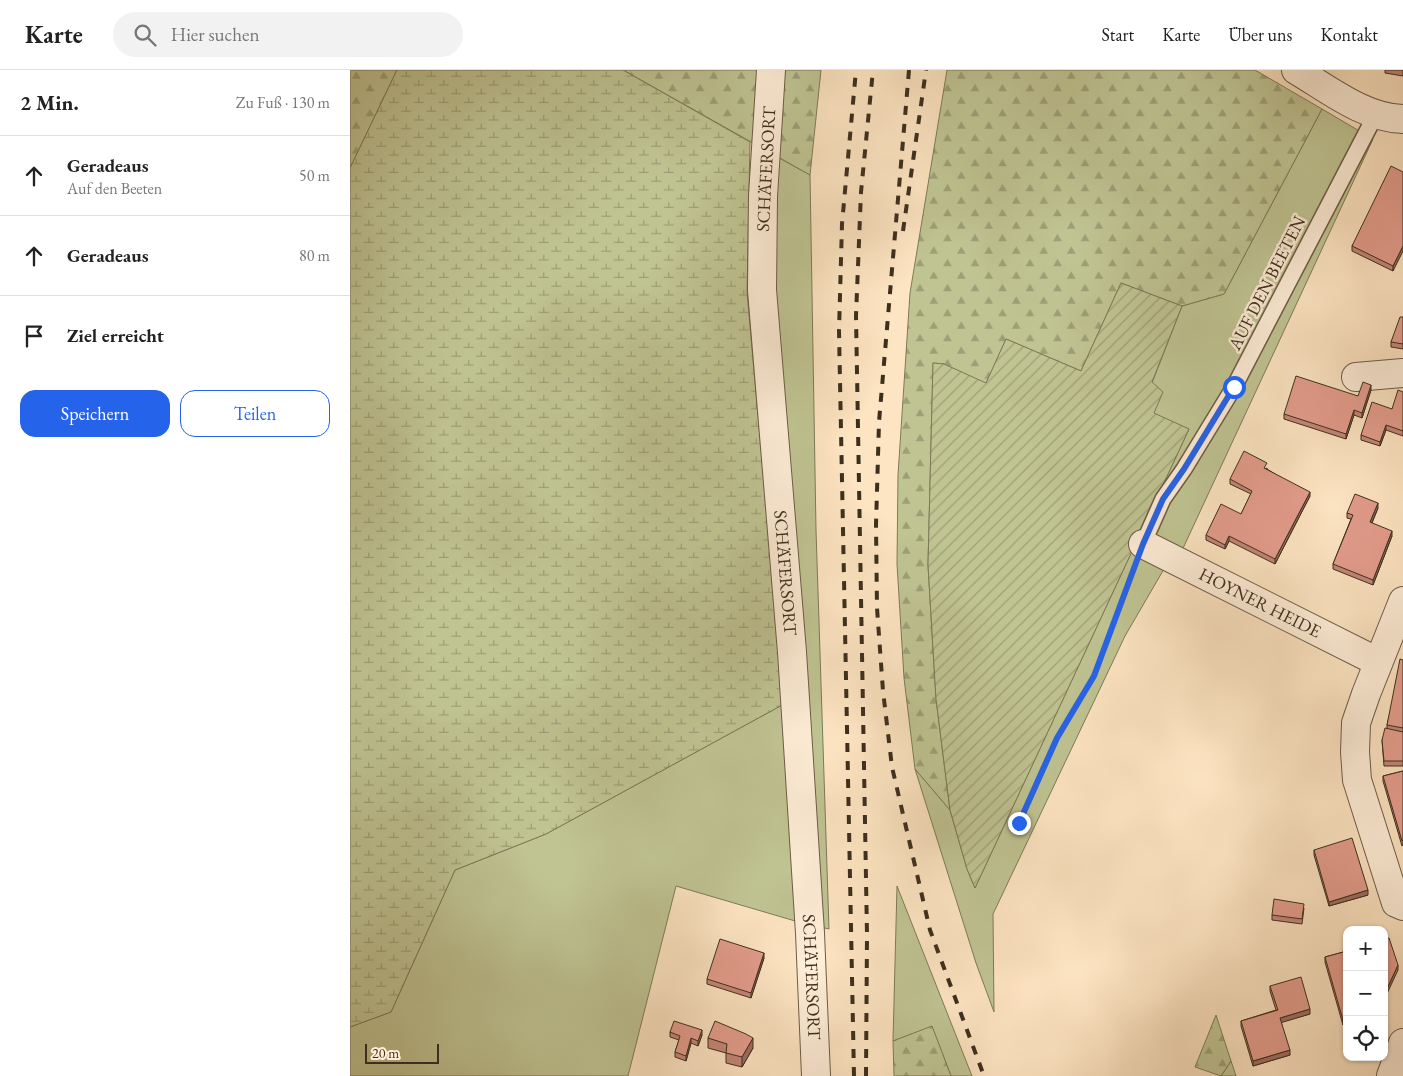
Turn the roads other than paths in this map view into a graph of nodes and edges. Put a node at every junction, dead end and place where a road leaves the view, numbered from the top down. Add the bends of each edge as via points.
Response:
1 (771, 70) edge
2 (1296, 70) edge
3 (1376, 114) junction
4 (1403, 119) edge
5 (1403, 373) edge
6 (1356, 377) dead end
7 (1143, 544) joint
8 (1403, 601) edge
9 (1378, 662) junction
10 (1403, 906) edge
11 (1403, 1043) edge
12 (816, 1076) edge
13 (1391, 1076) edge

1 - 12 street, SCHÄFERSORT via 763,196 762,290 792,652
2 - 3 street
3 - 4 street
3 - 7 lane, AUF DEN BEETEN via 1234,387 1163,499
5 - 6 street
7 - 9 street, HOYNER HEIDE
8 - 9 street
9 - 10 street via 1356,723 1357,780 1396,903
11 - 13 street

